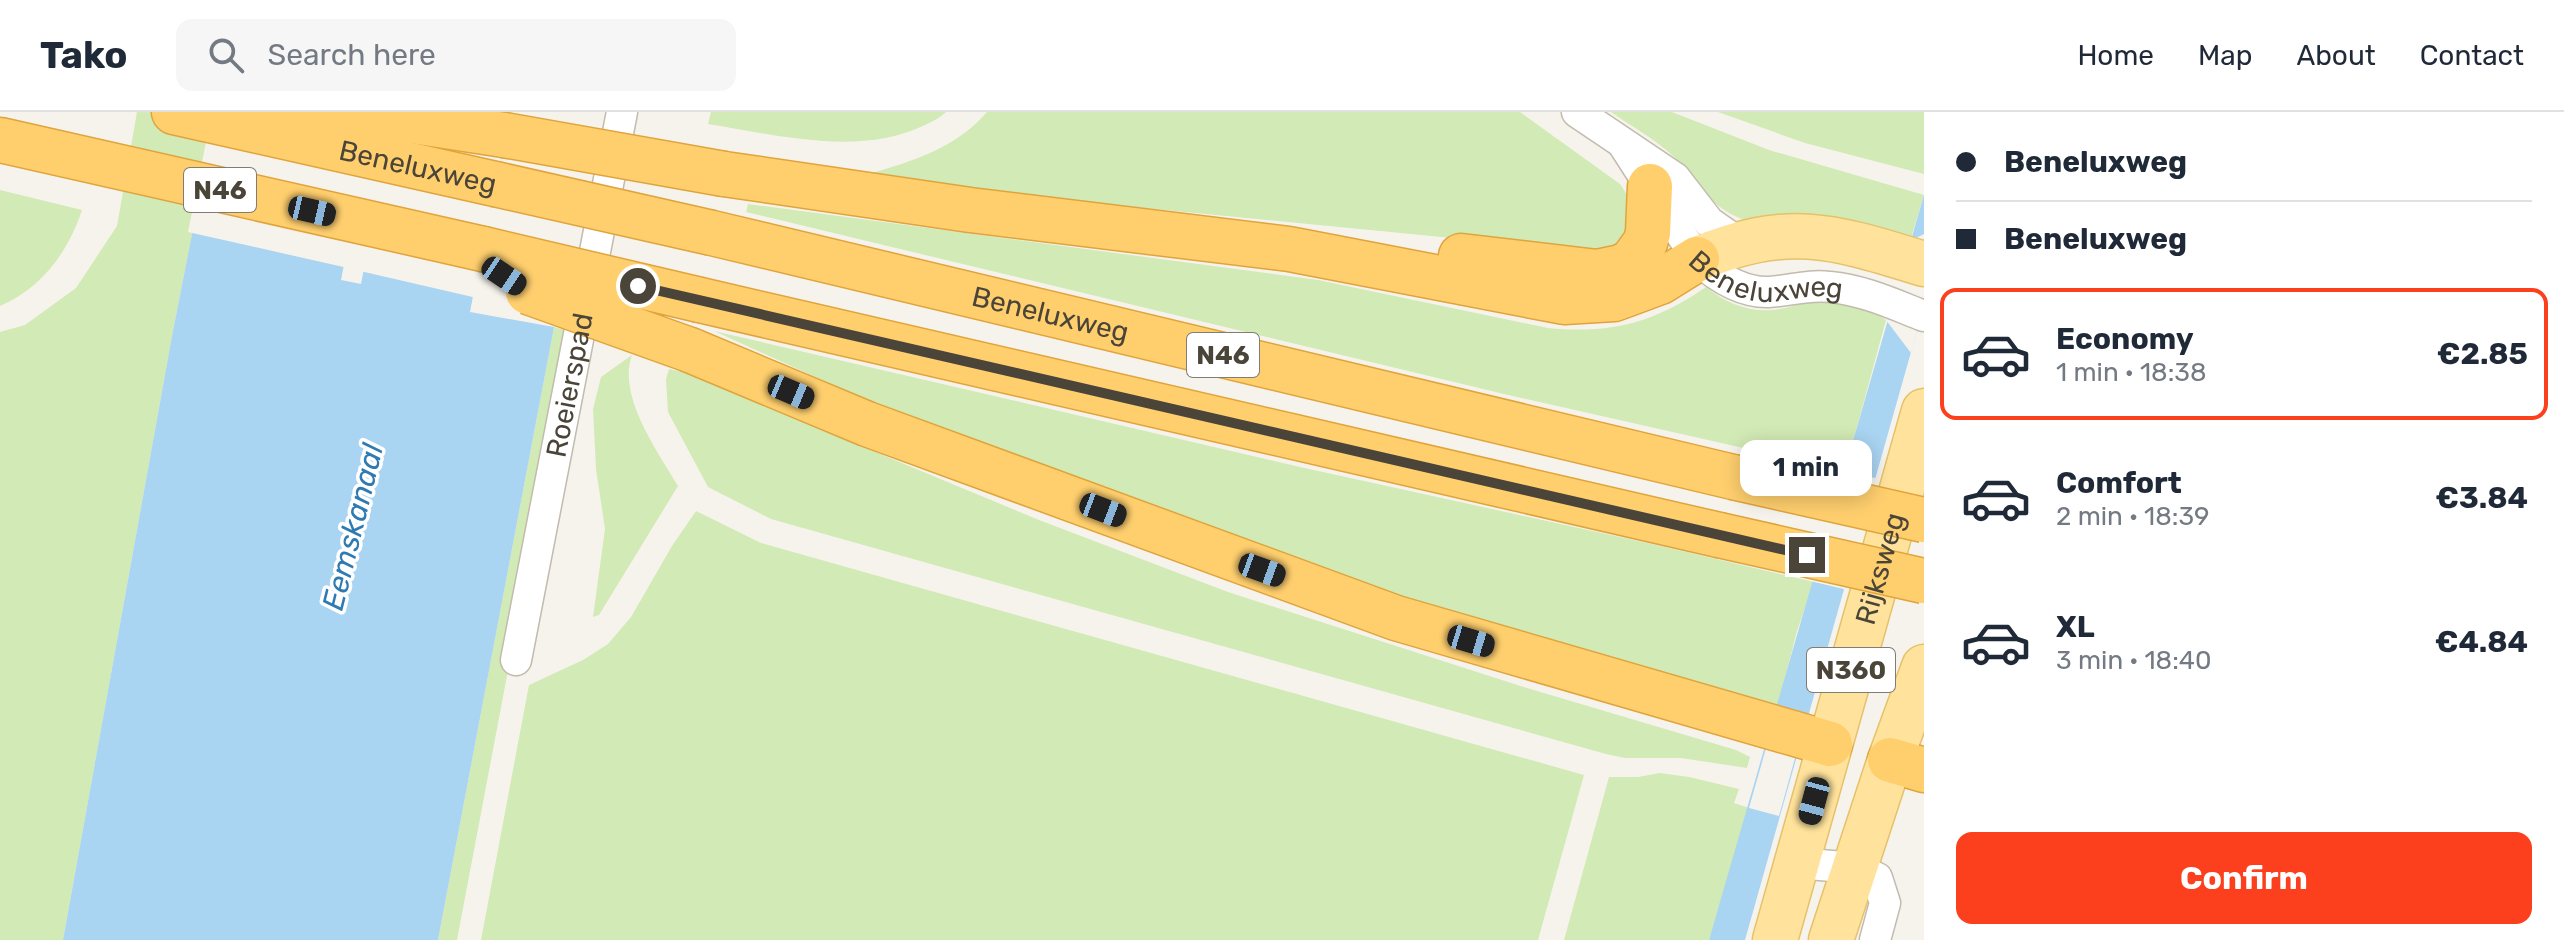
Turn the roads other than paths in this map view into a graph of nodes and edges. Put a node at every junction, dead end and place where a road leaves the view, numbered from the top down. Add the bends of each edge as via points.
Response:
1 (174, 112) edge
2 (622, 112) edge
3 (1577, 112) edge
4 (243, 128) junction
5 (0, 140) edge
6 (1623, 144) junction
7 (1650, 186) junction
8 (455, 243) junction
9 (1739, 243) junction
10 (1697, 259) junction
11 (1914, 261) edge
12 (1368, 264) junction
13 (1923, 316) edge
14 (1924, 411) edge
15 (1924, 520) edge
16 (1924, 581) edge
17 (516, 660) dead end
18 (1924, 667) edge
19 (1801, 735) junction
20 (1907, 765) edge
21 (1797, 863) junction
22 (1855, 868) junction
23 (1775, 940) edge
24 (1831, 940) edge
25 (1875, 940) edge

1 - 4 highway, Beneluxweg / N46
2 - 17 street, Roeierspad
3 - 6 street
4 - 12 highway, N46, bridge via 393,118 724,174
4 - 15 highway, Beneluxweg / N46, bridge via 712,233
5 - 8 highway, N46
6 - 7 street
6 - 9 street via 1675,178 1709,222
7 - 10 street
7 - 12 highway, N46 via 1645,243 1632,261 1610,271 1453,255
8 - 16 highway, N46, bridge
8 - 19 highway, N46, bridge via 528,292 631,327 867,424 1396,618
9 - 10 main road, Beneluxweg / N46
9 - 11 main road, Beneluxweg via 1774,236 1836,238
10 - 12 highway, N46 via 1660,282 1614,299 1578,302
10 - 13 street, Beneluxweg via 1714,274 1750,290 1828,287 1864,293
14 - 19 main road, Rijksweg / N360
18 - 20 main road, N360
19 - 20 main road, N46
19 - 21 main road, Rijksweg / N360
20 - 22 main road, N360
21 - 22 street
21 - 23 main road, Rijksweg / N360
22 - 24 main road, N360
22 - 25 street via 1877,878 1885,903

